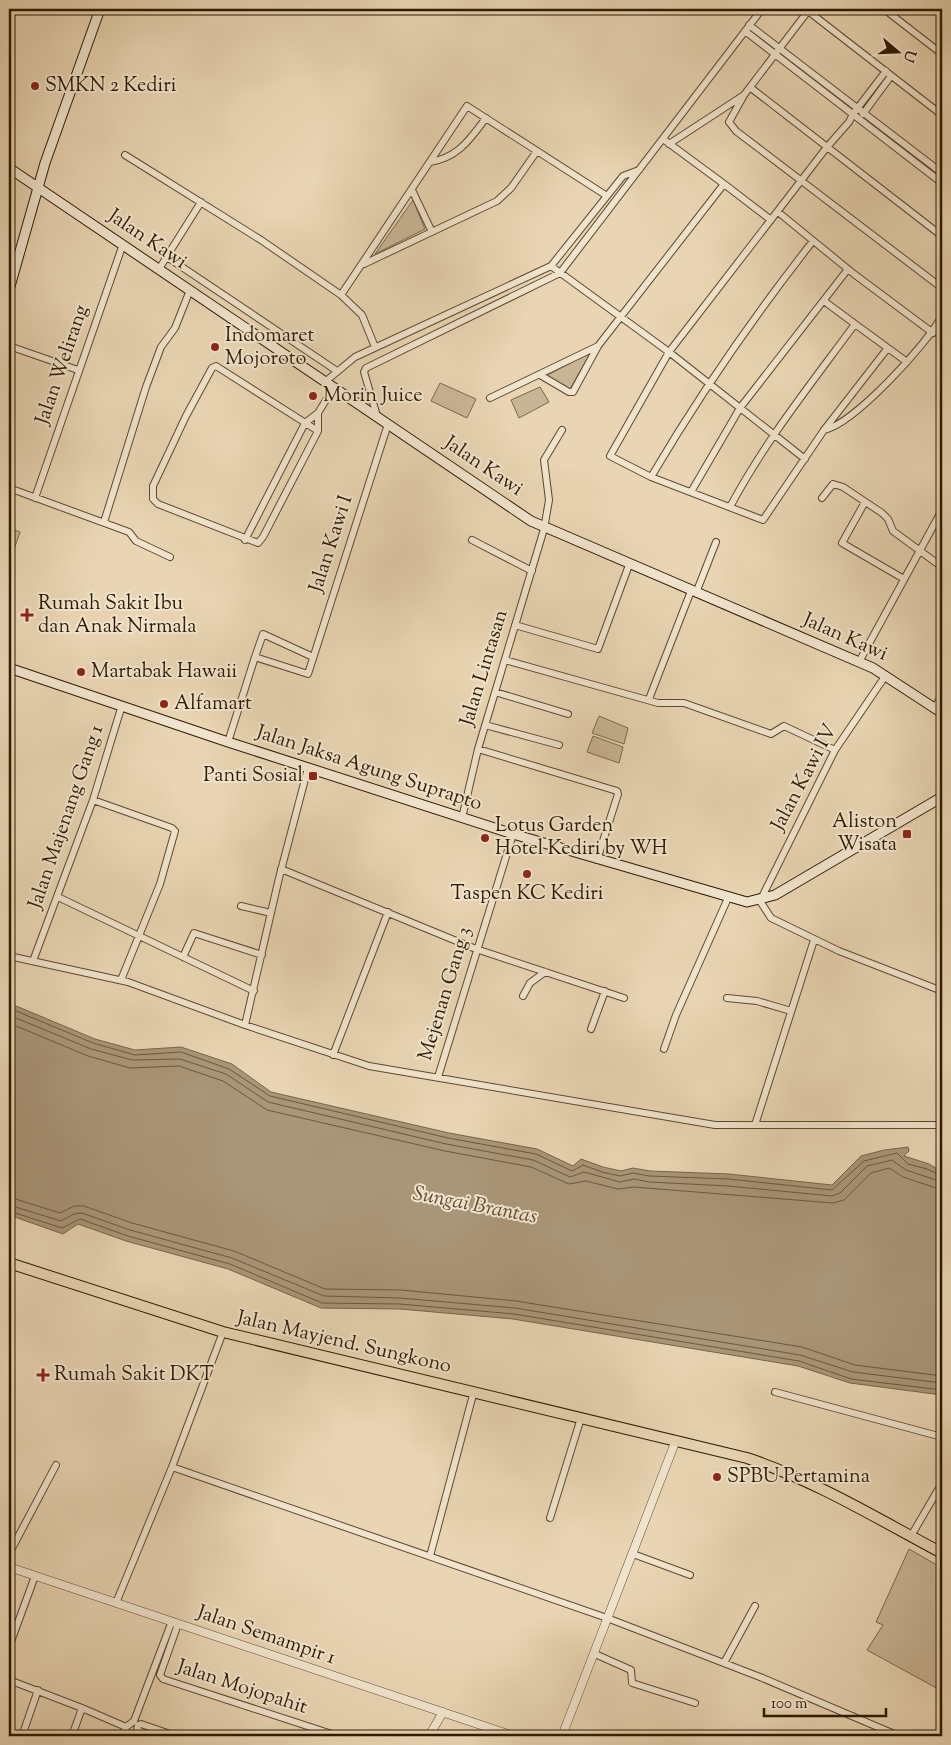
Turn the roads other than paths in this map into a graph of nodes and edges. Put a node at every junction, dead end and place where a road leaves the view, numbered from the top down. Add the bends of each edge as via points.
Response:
1 (100, 9) edge
2 (762, 9) edge
3 (884, 9) edge
4 (807, 10) edge
5 (747, 28) junction
6 (778, 52) junction
7 (942, 54) edge
8 (889, 73) junction
9 (751, 88) junction
10 (744, 95) junction
11 (858, 107) junction
12 (864, 112) junction
13 (852, 114) junction
14 (942, 115) edge
15 (486, 118) junction
16 (859, 119) junction
17 (849, 122) junction
18 (662, 139) junction
19 (669, 144) junction
20 (827, 147) junction
21 (537, 151) junction
22 (125, 155) dead end
23 (430, 162) junction
24 (9, 168) edge
25 (639, 170) junction
26 (942, 173) edge
27 (802, 180) junction
28 (942, 183) edge
29 (724, 184) junction
30 (37, 188) junction
31 (412, 190) junction
32 (607, 196) junction
33 (202, 202) junction
34 (778, 212) junction
35 (771, 220) junction
36 (432, 232) junction
37 (942, 236) edge
38 (813, 241) junction
39 (123, 244) junction
40 (167, 257) junction
41 (363, 264) junction
42 (551, 266) junction
43 (160, 269) junction
44 (848, 269) junction
45 (560, 273) junction
46 (942, 288) edge
47 (9, 290) edge
48 (190, 290) junction
49 (341, 295) junction
50 (824, 301) junction
51 (621, 316) junction
52 (942, 316) edge
53 (855, 324) junction
54 (933, 332) junction
55 (402, 335) junction
56 (9, 346) edge
57 (408, 346) junction
58 (598, 346) junction
59 (376, 347) junction
60 (888, 349) junction
61 (669, 352) junction
62 (907, 362) junction
63 (78, 370) junction
64 (337, 371) junction
65 (540, 375) junction
66 (708, 382) junction
67 (330, 384) junction
68 (490, 398) dead end
69 (740, 408) junction
70 (318, 412) junction
71 (377, 416) junction
72 (305, 423) junction
73 (388, 424) junction
74 (562, 430) dead end
75 (824, 430) junction
76 (318, 431) junction
77 (773, 434) junction
78 (805, 458) junction
79 (651, 477) junction
80 (9, 488) edge
81 (691, 492) junction
82 (35, 498) junction
83 (822, 498) dead end
84 (865, 502) junction
85 (730, 507) junction
86 (942, 510) edge
87 (104, 522) junction
88 (544, 529) junction
89 (245, 540) junction
90 (472, 540) dead end
91 (716, 542) dead end
92 (921, 551) junction
93 (170, 557) dead end
94 (629, 565) junction
95 (942, 566) edge
96 (532, 570) junction
97 (904, 579) junction
98 (694, 592) junction
99 (515, 625) junction
100 (255, 657) junction
101 (313, 657) junction
102 (505, 660) junction
103 (859, 662) junction
104 (9, 668) edge
105 (886, 675) junction
106 (495, 692) junction
107 (942, 694) edge
108 (649, 699) junction
109 (122, 705) junction
110 (939, 710) edge
111 (568, 714) dead end
112 (485, 725) junction
113 (228, 742) junction
114 (559, 745) dead end
115 (478, 749) junction
116 (835, 750) junction
117 (308, 768) junction
118 (942, 797) edge
119 (93, 800) junction
120 (462, 818) junction
121 (513, 834) junction
122 (597, 860) junction
123 (281, 869) junction
124 (58, 897) junction
125 (728, 898) junction
126 (760, 900) junction
127 (242, 906) dead end
128 (388, 912) junction
129 (272, 913) junction
130 (139, 936) junction
131 (814, 940) junction
132 (476, 949) junction
133 (9, 956) edge
134 (262, 956) junction
135 (183, 957) junction
136 (33, 961) junction
137 (545, 972) junction
138 (121, 980) junction
139 (254, 991) junction
140 (604, 991) junction
141 (942, 991) edge
142 (523, 996) dead end
143 (624, 998) dead end
144 (726, 998) dead end
145 (791, 1011) junction
146 (245, 1025) junction
147 (591, 1029) dead end
148 (664, 1049) dead end
149 (333, 1055) junction
150 (438, 1077) junction
151 (755, 1125) junction
152 (942, 1125) edge
153 (9, 1263) edge
154 (223, 1332) junction
155 (474, 1392) junction
156 (776, 1392) dead end
157 (581, 1418) junction
158 (942, 1438) edge
159 (676, 1440) junction
160 (56, 1465) dead end
161 (172, 1467) junction
162 (942, 1483) edge
163 (550, 1518) dead end
164 (911, 1536) junction
165 (942, 1553) edge
166 (9, 1554) edge
167 (632, 1554) junction
168 (430, 1556) junction
169 (9, 1567) edge
170 (690, 1575) dead end
171 (35, 1576) junction
172 (116, 1603) junction
173 (755, 1606) dead end
174 (607, 1618) junction
175 (175, 1622) junction
176 (9, 1647) edge
177 (595, 1654) junction
178 (724, 1663) junction
179 (9, 1680) edge
180 (38, 1690) junction
181 (695, 1703) dead end
182 (82, 1708) junction
183 (443, 1712) junction
184 (126, 1727) junction
185 (491, 1733) edge
186 (888, 1734) edge
187 (22, 1736) edge
188 (72, 1736) edge
189 (123, 1736) edge
190 (153, 1736) edge
191 (176, 1736) edge
192 (338, 1736) edge
193 (430, 1736) edge
194 (514, 1736) edge
195 (562, 1736) edge
196 (899, 1736) edge

1 - 30 main road
2 - 5 street
3 - 7 street
4 - 6 street
4 - 8 street
5 - 6 street
5 - 18 street
6 - 9 street
6 - 11 street
6 - 13 street
8 - 11 street
8 - 12 street
8 - 14 street
9 - 10 street
9 - 20 street
10 - 19 street
10 - 27 street via 730,119 730,125
11 - 12 street
11 - 13 street
12 - 16 street
12 - 26 street
13 - 16 street
13 - 17 street
15 - 21 street
15 - 23 street via 466,144 452,155
15 - 23 street via 468,106 465,108
16 - 17 street
16 - 28 street
17 - 20 street
18 - 19 street
18 - 25 street
19 - 29 street
20 - 27 street
20 - 37 street
21 - 32 street
21 - 36 street via 511,188 497,201
22 - 33 street
23 - 31 street
24 - 30 main road, Jalan Kawi
25 - 32 street via 623,176
25 - 45 street
27 - 34 street
27 - 46 street
29 - 35 street
29 - 51 street
30 - 39 main road, Jalan Kawi
30 - 47 main road
31 - 36 street
31 - 41 street
32 - 42 street
33 - 40 street
33 - 49 street
34 - 35 street
34 - 38 street
35 - 61 street
36 - 41 street
38 - 44 street
38 - 66 street
39 - 43 main road, Jalan Kawi
39 - 63 street, Jalan Welirang
40 - 43 street
40 - 64 street
41 - 49 street
42 - 45 street
42 - 55 street
43 - 48 main road, Jalan Kawi
44 - 50 street
44 - 54 street
45 - 51 street
45 - 57 street
48 - 67 main road, Jalan Kawi
48 - 87 street via 175,328 161,347 146,387
49 - 59 street via 362,315
50 - 53 street
50 - 69 street
51 - 58 street
51 - 61 street
52 - 54 street
53 - 60 street
53 - 77 street
54 - 62 street
55 - 57 street
55 - 59 street
56 - 63 street
57 - 71 street via 365,370
58 - 65 street
58 - 65 street via 573,392
59 - 64 street via 354,357
60 - 62 street
60 - 75 street
61 - 66 street
61 - 79 street via 610,456
62 - 75 street via 840,425
63 - 82 street, Jalan Welirang
64 - 67 street
65 - 68 street
66 - 69 street
66 - 79 street
67 - 70 street
67 - 71 main road, Jalan Kawi
69 - 77 street
69 - 81 street
70 - 72 street
70 - 76 street
71 - 73 main road, Jalan Kawi
72 - 76 street
72 - 89 street
72 - 89 street via 216,366 186,416 153,486 153,499 158,504
73 - 88 main road, Jalan Kawi
73 - 101 street, Jalan Kawi I
74 - 88 street, Jalan Lintasan via 544,460 549,500
75 - 78 street
76 - 89 street via 260,542
77 - 78 street
77 - 85 street
78 - 85 street via 764,520
79 - 81 street
80 - 82 street
81 - 85 street
82 - 87 street
83 - 84 street via 835,483
84 - 92 street via 888,519 893,531
84 - 97 street via 842,543
86 - 92 street
87 - 93 street via 129,532 136,541
88 - 94 main road, Jalan Kawi
88 - 96 street, Jalan Lintasan
90 - 96 street
91 - 98 street
92 - 95 street
92 - 97 street
94 - 98 main road, Jalan Kawi
94 - 99 street via 598,649
96 - 99 street, Jalan Lintasan
97 - 103 street
98 - 103 main road, Jalan Kawi
98 - 108 street
99 - 102 street, Jalan Lintasan
100 - 101 street, Jalan Kawi I via 308,674
100 - 101 street via 263,634
100 - 113 street
102 - 106 street, Jalan Lintasan
102 - 108 street
103 - 105 main road, Jalan Kawi
104 - 109 main road, Jalan Jaksa Agung Suprapto
105 - 110 main road, Jalan Kawi
105 - 116 street, Jalan Kawi IV
106 - 111 street
106 - 112 street, Jalan Lintasan
107 - 110 street
108 - 116 street via 664,704 684,703 771,734 784,726
109 - 113 main road, Jalan Jaksa Agung Suprapto
109 - 119 street, Jalan Majenang Gang 1
112 - 114 street
112 - 115 street, Jalan Lintasan
113 - 117 main road, Jalan Jaksa Agung Suprapto
115 - 120 street, Jalan Lintasan
115 - 122 street via 617,791
116 - 126 street, Jalan Kawi IV
117 - 120 main road, Jalan Jaksa Agung Suprapto
117 - 123 street
118 - 126 main road via 775,895
119 - 124 street, Jalan Majenang Gang 1
119 - 130 street via 175,831 160,884
120 - 121 main road, Jalan Jaksa Agung Suprapto
121 - 122 main road, Jalan Jaksa Agung Suprapto
121 - 132 street, Mejenan Gang 3
122 - 125 main road, Jalan Jaksa Agung Suprapto
123 - 128 street
123 - 129 street
124 - 130 street
124 - 136 street, Jalan Majenang Gang 1
125 - 126 main road, Jalan Jaksa Agung Suprapto via 747,902
125 - 148 street
126 - 131 street via 771,918
127 - 129 street
128 - 132 street
128 - 149 street
129 - 134 street
130 - 135 street
130 - 138 street
131 - 141 street
131 - 145 street
132 - 137 street
132 - 150 street, Mejenan Gang 3
133 - 136 street
134 - 135 street via 194,933
134 - 139 street
135 - 139 street
136 - 138 street
137 - 140 street
137 - 142 street via 530,983
138 - 146 street
139 - 146 street
140 - 143 street
140 - 147 street
144 - 145 street via 757,1001
145 - 151 street
146 - 149 street
149 - 150 street via 369,1066
150 - 151 street via 715,1125
151 - 152 street
153 - 154 main road, Jalan Mayjend. Sungkono
154 - 155 main road, Jalan Mayjend. Sungkono
154 - 161 street
155 - 157 main road, Jalan Mayjend. Sungkono
155 - 168 street
156 - 158 street
157 - 159 main road, Jalan Mayjend. Sungkono
157 - 163 street
159 - 164 main road, Jalan Mayjend. Sungkono via 777,1468 843,1498
159 - 167 street
160 - 166 street
161 - 168 street
161 - 172 street
162 - 164 street
164 - 165 main road, Jalan Mayjend. Sungkono
167 - 170 street
167 - 174 street
168 - 174 street
169 - 171 street, Jalan Semampir 1
171 - 172 street, Jalan Semampir 1
171 - 176 street
172 - 175 street, Jalan Semampir 1
173 - 178 street
174 - 177 street
174 - 178 street
175 - 183 street, Jalan Semampir 1
175 - 184 street via 134,1721
175 - 192 street, Jalan Mojopahit via 160,1675 163,1679
177 - 181 street via 630,1670 632,1683
177 - 195 street
178 - 186 street
179 - 180 street
180 - 182 street
180 - 187 street
182 - 184 street
182 - 188 street
183 - 185 street, Jalan Semampir 1
183 - 193 street
184 - 189 street
185 - 194 street, Jalan Semampir 1
186 - 196 street
190 - 191 street via 137,1730 138,1725

